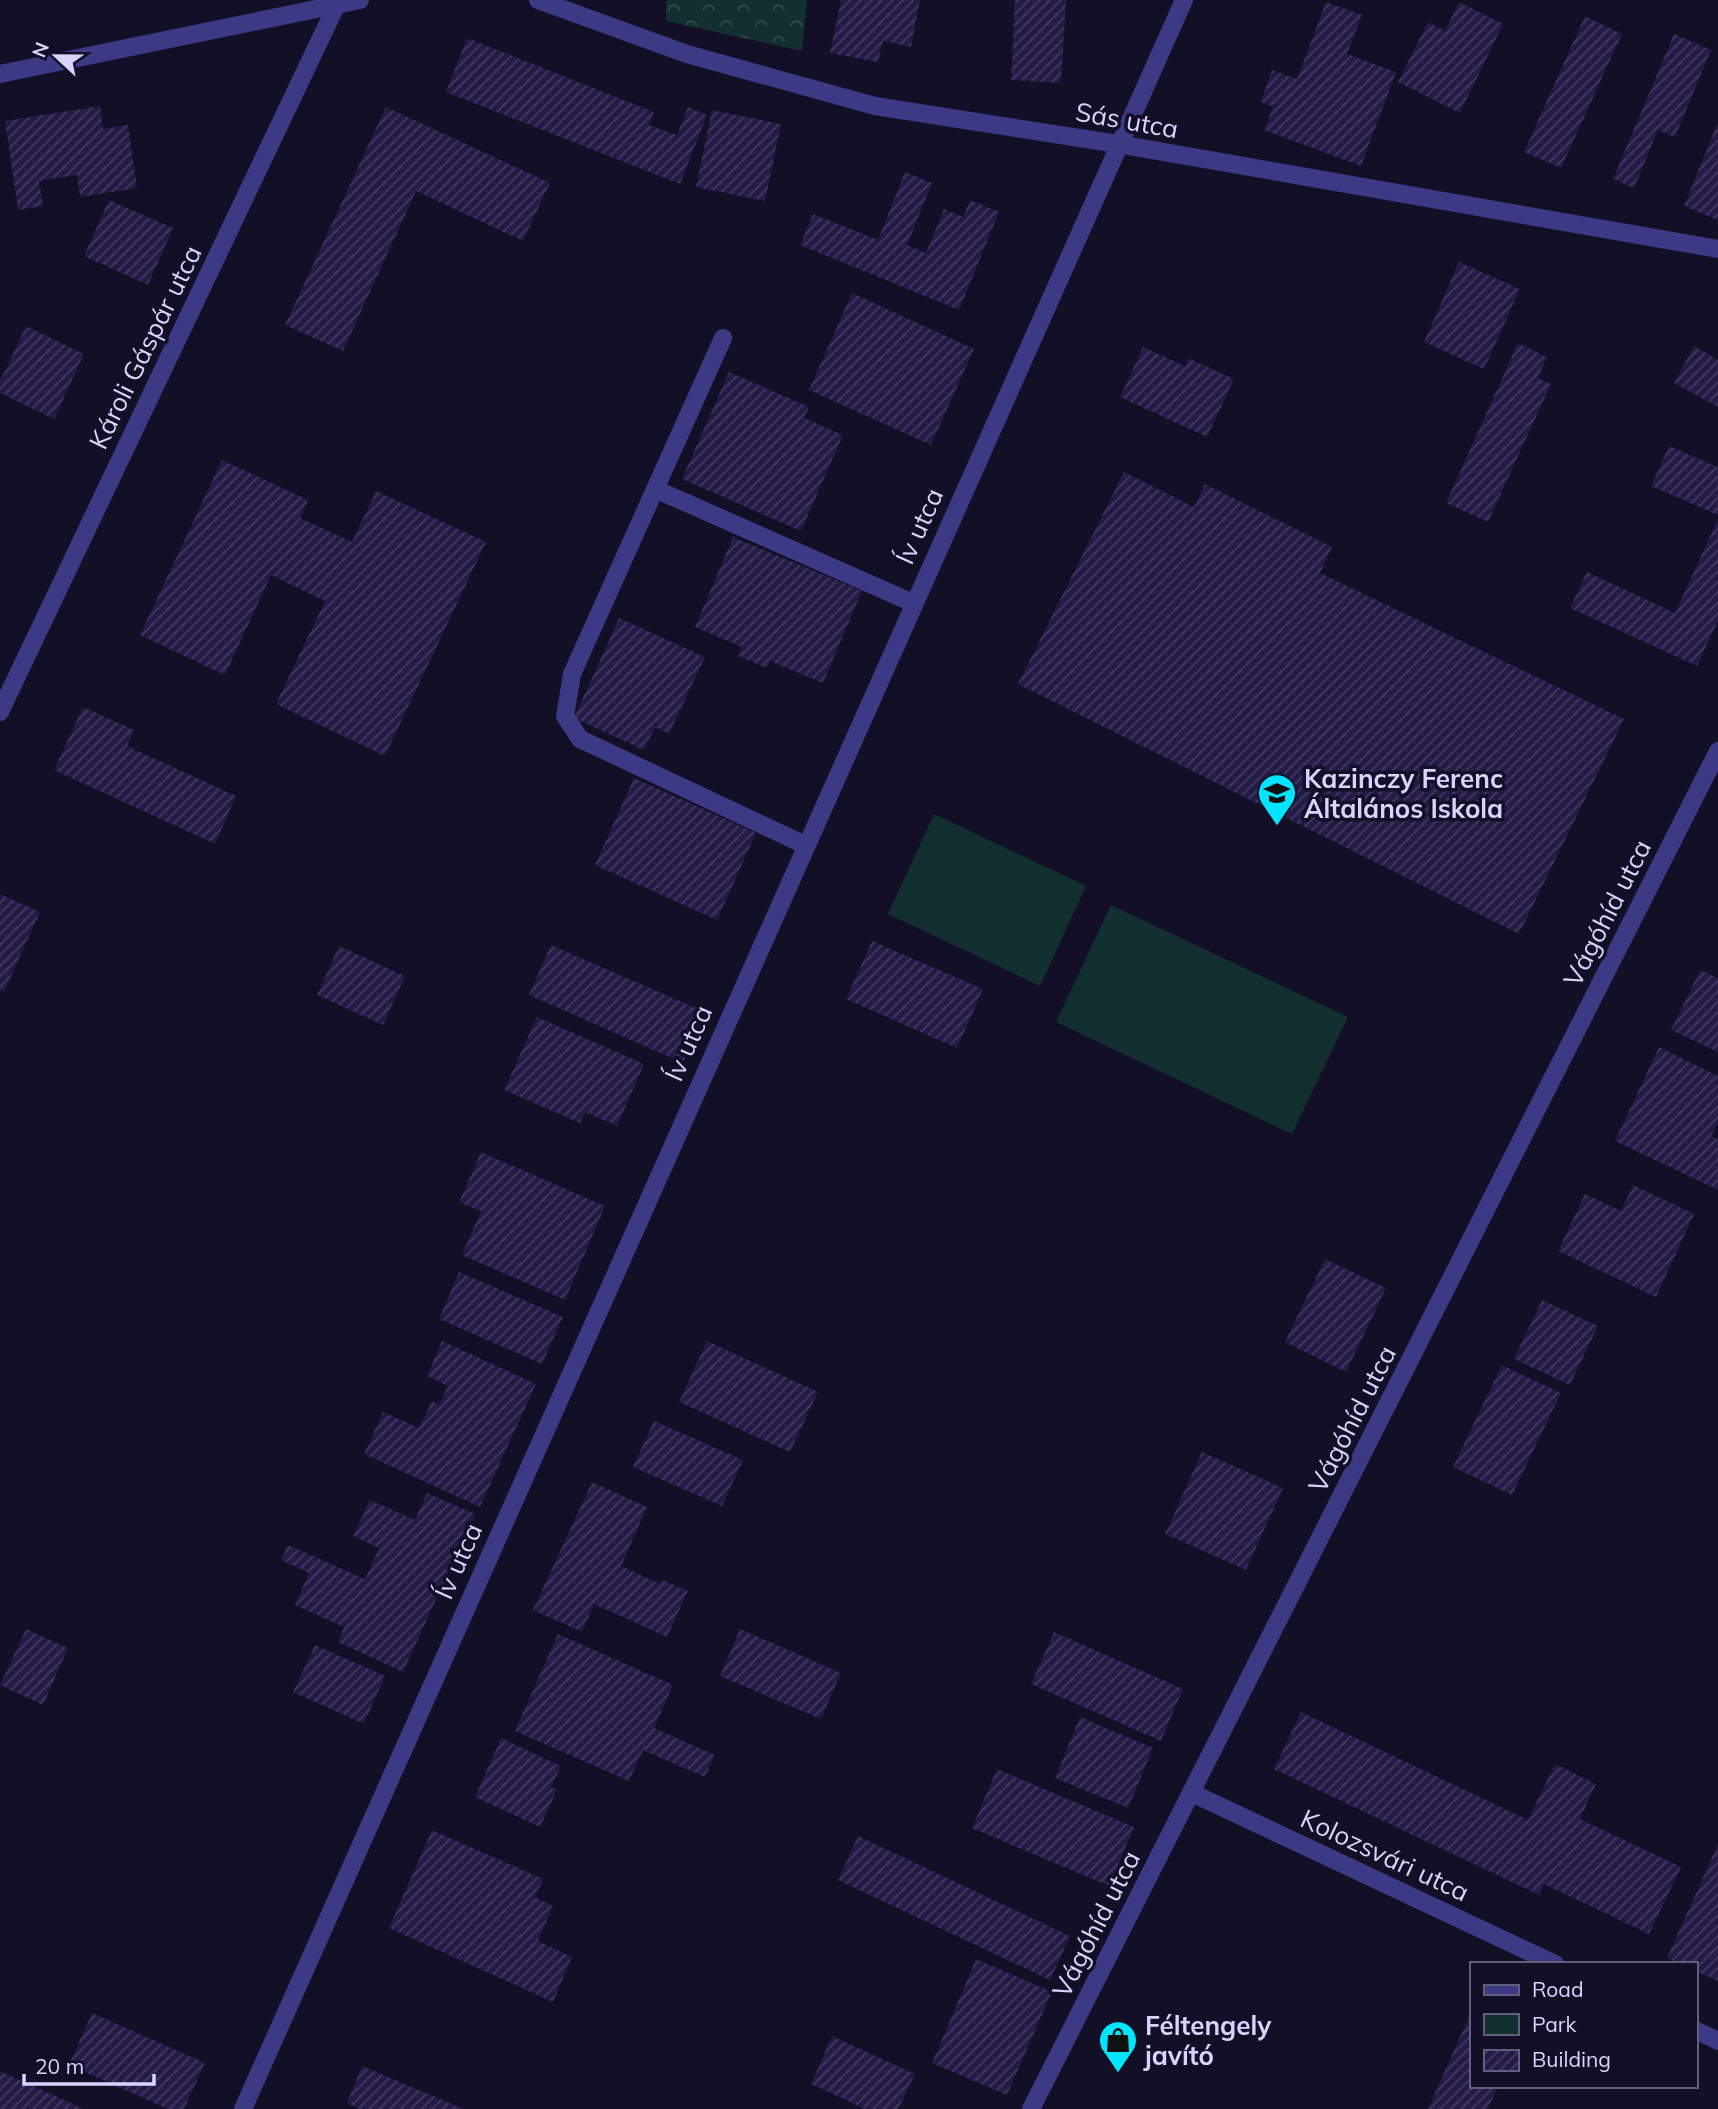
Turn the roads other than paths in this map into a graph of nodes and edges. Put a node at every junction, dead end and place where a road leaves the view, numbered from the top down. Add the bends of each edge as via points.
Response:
1 (360, 0) edge
2 (538, 0) edge
3 (1184, 0) edge
4 (337, 4) junction
5 (0, 74) edge
6 (1118, 144) junction
7 (1718, 249) edge
8 (723, 338) dead end
9 (655, 489) junction
10 (913, 603) junction
11 (0, 712) edge
12 (1718, 751) edge
13 (805, 845) junction
14 (1192, 1793) junction
15 (1551, 1962) edge
16 (1697, 2031) edge
17 (1718, 2041) edge
18 (243, 2109) edge
19 (1031, 2109) edge

1 - 4 street
2 - 6 street, Sás utca via 687,54 875,106
3 - 6 street, Ív utca
4 - 5 street
4 - 11 street, Károli Gáspár utca
6 - 7 street, Sás utca
6 - 10 street, Ív utca
8 - 9 street
9 - 10 street
9 - 13 street via 572,674 565,716 580,739
10 - 13 street, Ív utca
12 - 14 street, Vágóhíd utca
13 - 18 street, Ív utca
14 - 15 street, Kolozsvári utca
14 - 19 street, Vágóhíd utca
16 - 17 street

